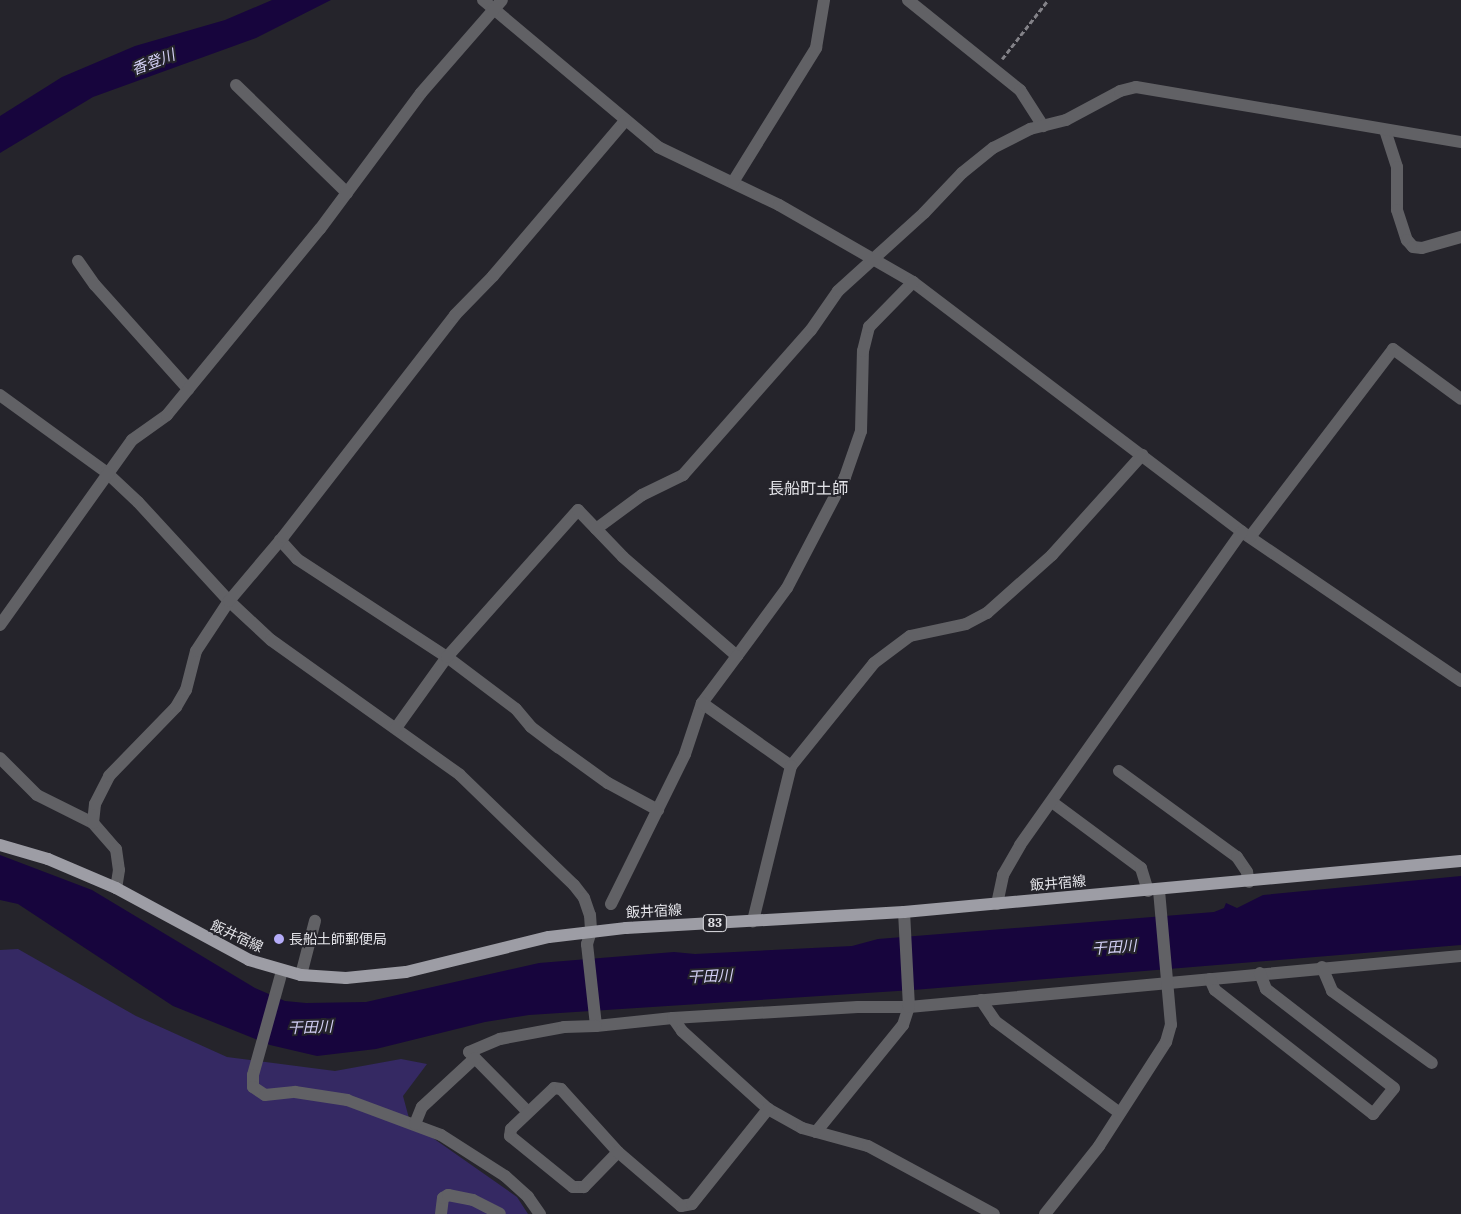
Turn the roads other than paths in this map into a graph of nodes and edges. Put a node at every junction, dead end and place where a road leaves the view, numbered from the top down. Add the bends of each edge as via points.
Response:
1 (483, 0) edge
2 (824, 0) edge
3 (908, 0) edge
4 (498, 4) edge
5 (236, 85) dead end
6 (625, 121) junction
7 (1043, 126) junction
8 (1385, 130) junction
9 (1461, 142) edge
10 (733, 182) junction
11 (347, 193) junction
12 (1461, 237) edge
13 (875, 258) junction
14 (78, 261) dead end
15 (913, 282) junction
16 (188, 389) junction
17 (0, 394) edge
18 (1461, 399) edge
19 (1142, 455) junction
20 (106, 472) junction
21 (596, 529) junction
22 (1246, 535) junction
23 (280, 540) junction
24 (229, 601) junction
25 (0, 624) edge
26 (737, 656) junction
27 (447, 657) junction
28 (1461, 681) edge
29 (702, 703) junction
30 (396, 728) junction
31 (0, 758) edge
32 (791, 766) junction
33 (1120, 771) dead end
34 (1052, 802) junction
35 (658, 810) junction
36 (93, 823) junction
37 (0, 845) edge
38 (1461, 861) edge
39 (1249, 882) junction
40 (116, 888) junction
41 (1153, 890) junction
42 (611, 904) dead end
43 (997, 904) junction
44 (904, 912) junction
45 (314, 921) dead end
46 (752, 921) junction
47 (589, 937) junction
48 (1461, 956) edge
49 (1322, 967) junction
50 (282, 971) junction
51 (1260, 973) junction
52 (301, 975) junction
53 (1210, 979) junction
54 (1167, 982) junction
55 (981, 1000) junction
56 (909, 1003) junction
57 (673, 1018) junction
58 (595, 1022) junction
59 (475, 1058) junction
60 (1432, 1063) dead end
61 (768, 1109) junction
62 (528, 1112) junction
63 (1120, 1113) junction
64 (415, 1124) junction
65 (816, 1132) junction
66 (618, 1152) junction
67 (441, 1214) edge
68 (500, 1214) edge
69 (540, 1214) edge
70 (994, 1214) edge
71 (1045, 1214) edge

1 - 4 street
2 - 10 street via 816,48
3 - 7 street via 1020,90
4 - 6 street
4 - 11 street via 421,93
5 - 11 street
6 - 10 street via 658,147
6 - 23 street via 493,276 455,315
7 - 8 street via 1066,120 1120,91 1136,87
7 - 13 street via 1030,129 987,153 962,173
8 - 9 street
8 - 12 street via 1397,167 1397,210 1407,240 1413,247 1422,248
10 - 13 street
11 - 16 street
13 - 15 street
13 - 21 street via 838,291 811,330 683,475 642,495
14 - 16 street via 94,285
15 - 19 street
15 - 26 street via 869,327 863,351 861,431 845,477 787,588
16 - 20 street via 167,415 132,440
17 - 20 street
18 - 22 street via 1392,349
19 - 22 street
19 - 32 street via 1052,555 986,613 966,624 910,636 874,663
20 - 24 street
20 - 25 street via 88,504
21 - 26 street via 645,577
21 - 27 street via 578,510
22 - 28 street
22 - 34 street
23 - 24 street
23 - 27 street via 297,559
24 - 30 street via 271,640
24 - 36 street via 196,651 186,690 176,707 109,776 95,804
26 - 29 street
27 - 30 street
27 - 35 street via 516,709 531,727 558,747 608,783
29 - 32 street
29 - 35 street via 685,754
30 - 47 street via 460,775 574,885 584,898
31 - 36 street via 37,795
32 - 46 street
33 - 39 street via 1237,857 1247,872
34 - 41 street via 1142,868
34 - 43 street via 1003,875
35 - 42 street
36 - 40 street via 116,849 119,870
37 - 40 main road, 飯井宿線 / 83 via 48,859
38 - 39 main road, 飯井宿線 / 83
39 - 41 main road, 飯井宿線 / 83
40 - 50 main road, 飯井宿線 / 83 via 241,956
41 - 43 main road, 飯井宿線 / 83
41 - 54 street via 1160,906
43 - 44 main road, 飯井宿線 / 83
44 - 46 main road, 飯井宿線 / 83
44 - 56 street
45 - 52 street
46 - 47 main road, 飯井宿線 / 83
47 - 52 main road, 飯井宿線 / 83 via 549,938 406,972 346,978
47 - 58 street
48 - 49 street
49 - 51 street
49 - 60 street via 1332,991
50 - 52 main road, 飯井宿線 / 83
50 - 64 street via 252,1075 253,1087 265,1095 295,1092 347,1100
51 - 53 street
51 - 53 street via 1266,990 1394,1088 1374,1114 1215,990
53 - 54 street
54 - 55 street
54 - 63 street via 1171,1025 1166,1042
55 - 56 street
55 - 63 street via 994,1020
56 - 57 street
56 - 65 street via 903,1026
57 - 58 street
57 - 61 street via 682,1031
58 - 59 street via 500,1039 469,1052
59 - 62 street
59 - 64 street via 422,1107
61 - 65 street
61 - 66 street via 692,1204 681,1206
62 - 66 street via 554,1088 561,1089
62 - 66 street via 511,1129 510,1136 573,1187 584,1187
63 - 71 street
64 - 69 street via 457,1144 505,1176
65 - 70 street via 868,1146
67 - 68 street via 443,1198 448,1195 474,1200

